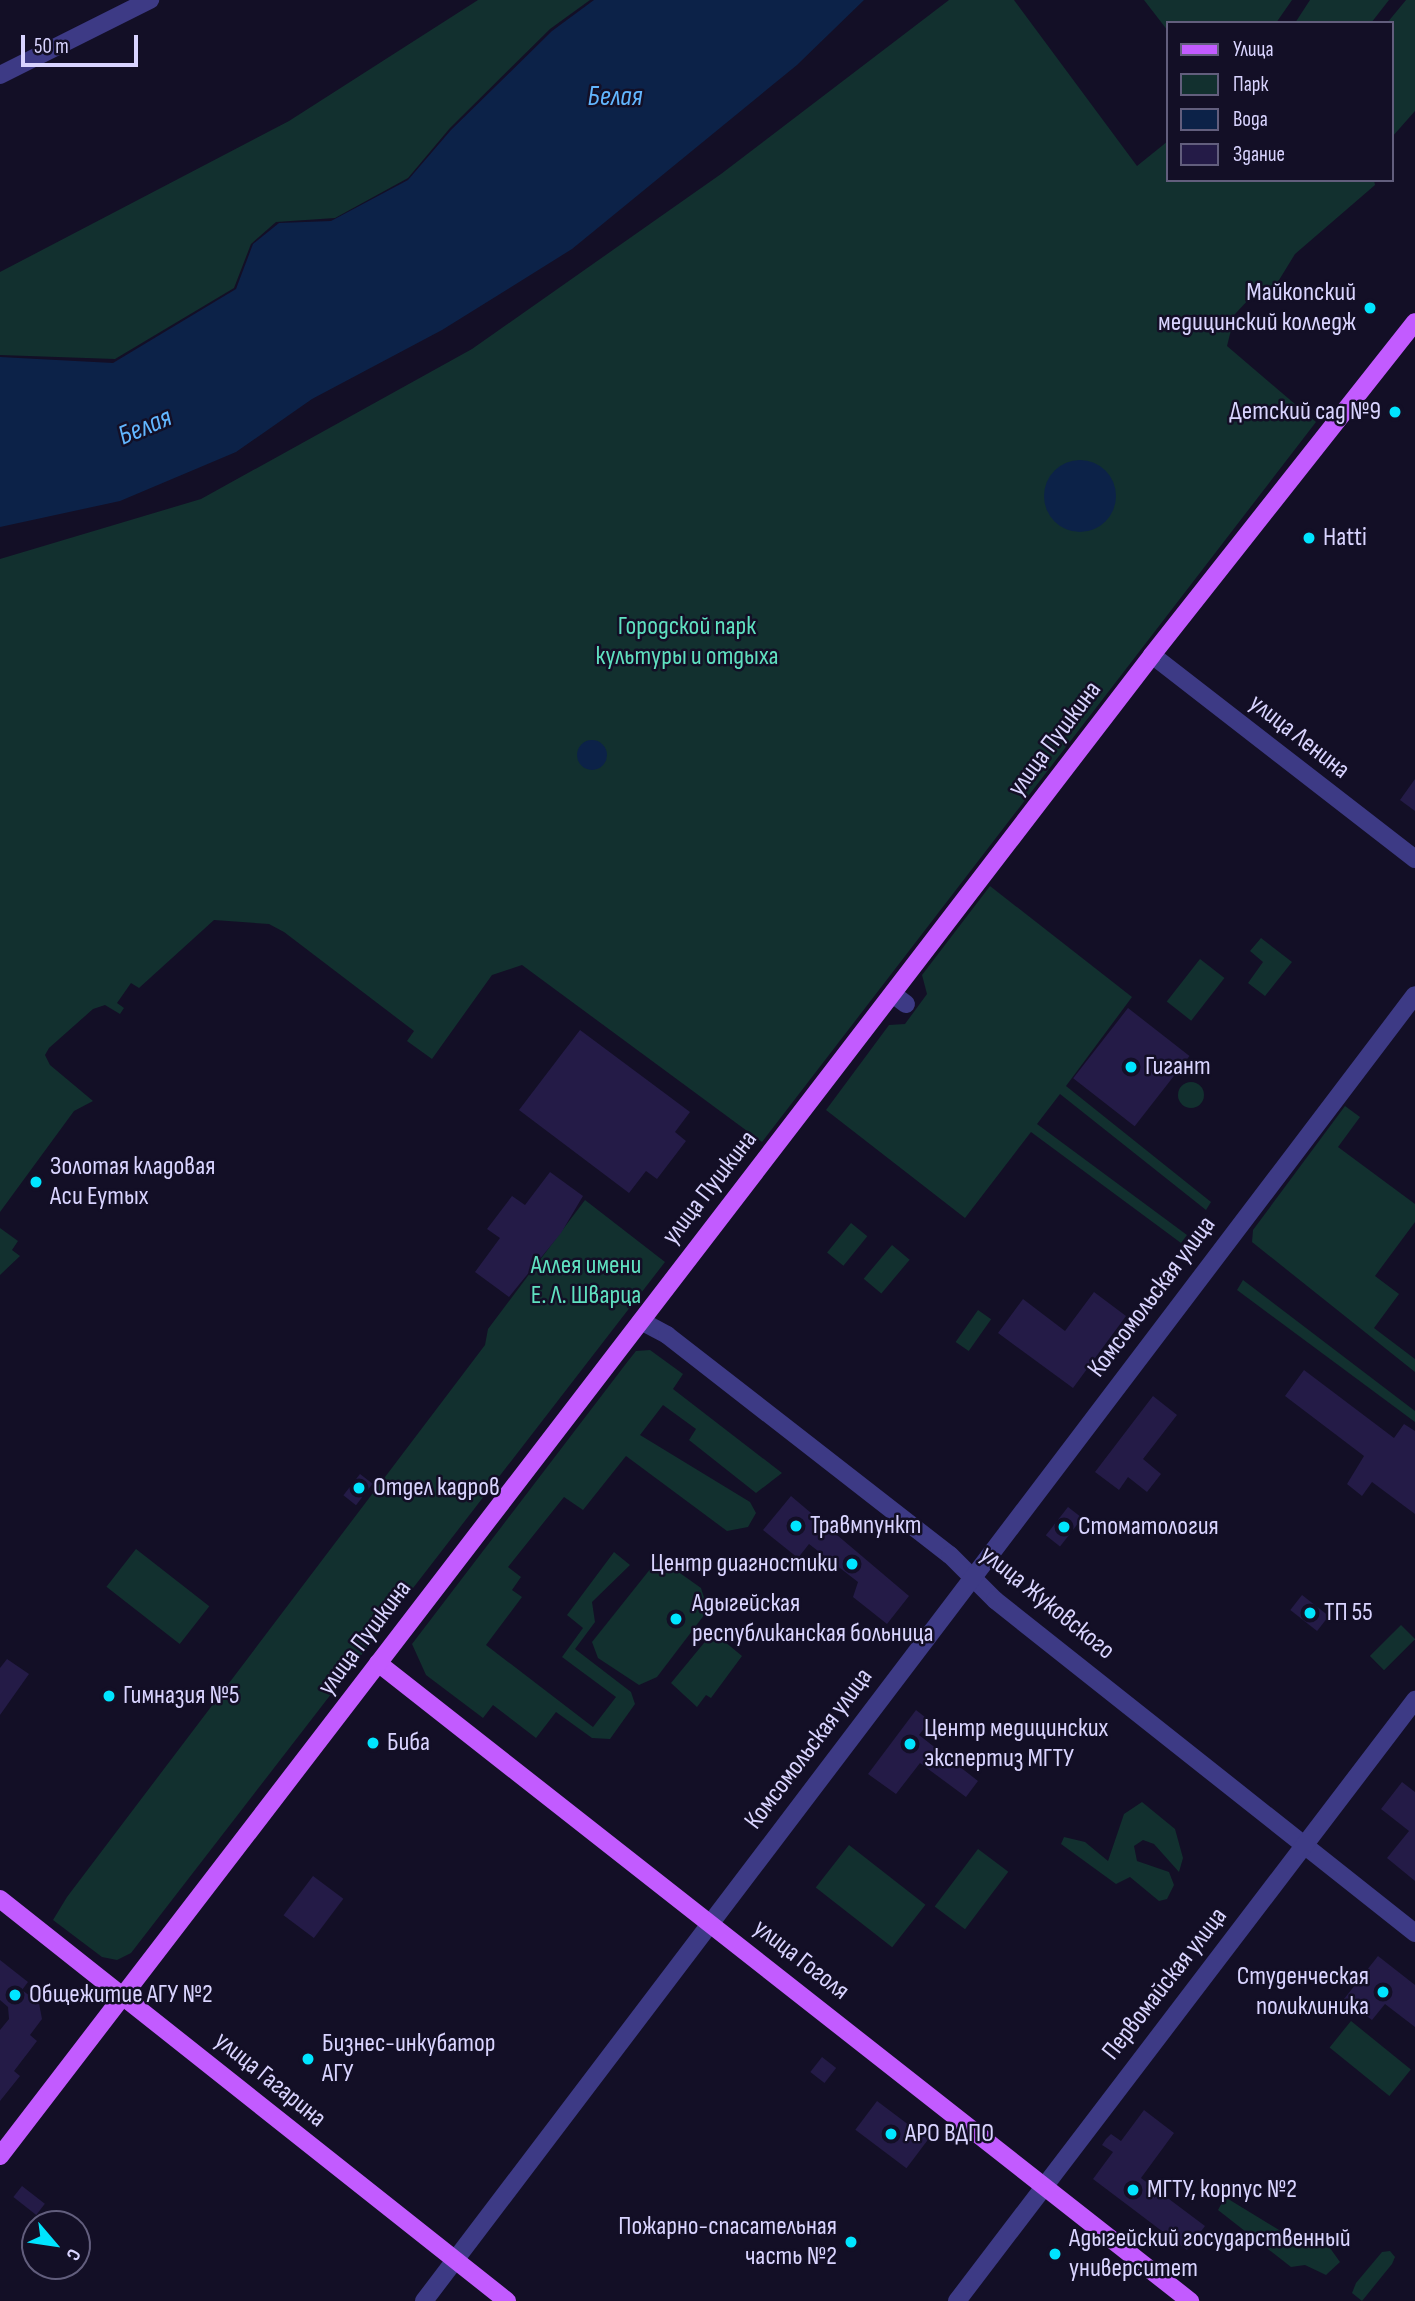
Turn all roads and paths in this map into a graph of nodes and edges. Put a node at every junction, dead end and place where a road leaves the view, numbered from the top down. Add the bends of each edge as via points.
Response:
1 (150, 0) edge
2 (0, 75) edge
3 (1415, 322) edge
4 (1410, 342) edge
5 (1152, 655) junction
6 (1415, 859) edge
7 (1415, 995) edge
8 (640, 1321) junction
9 (970, 1580) junction
10 (378, 1663) junction
11 (1415, 1700) edge
12 (1306, 1843) junction
13 (0, 1899) edge
14 (710, 1922) junction
15 (1415, 1933) edge
16 (122, 1995) junction
17 (0, 2156) edge
18 (1045, 2184) junction
19 (455, 2260) junction
20 (424, 2301) edge
21 (507, 2301) edge
22 (957, 2301) edge
23 (1190, 2301) edge

1 - 2 street
3 - 4 main road, улица Пушкина
4 - 5 main road, улица Пушкина
5 - 6 street, улица Ленина
5 - 8 main road, улица Пушкина via 900,999
7 - 9 street, Комсомольская улица
8 - 9 street, улица Жуковского via 667,1335 950,1555
8 - 10 main road, улица Пушкина
9 - 12 street, улица Жуковского
9 - 14 street, Комсомольская улица
10 - 14 main road, улица Гоголя
10 - 16 main road, улица Пушкина
11 - 12 street, Первомайская улица
12 - 15 street, улица Жуковского
12 - 18 street, Первомайская улица
13 - 16 main road, улица Гагарина
14 - 18 main road, улица Гоголя
14 - 19 street, Комсомольская улица
16 - 17 main road, улица Пушкина
16 - 19 main road, улица Гагарина
18 - 22 street, Первомайская улица
18 - 23 main road, улица Гоголя
19 - 20 street, Комсомольская улица
19 - 21 main road, улица Гагарина

